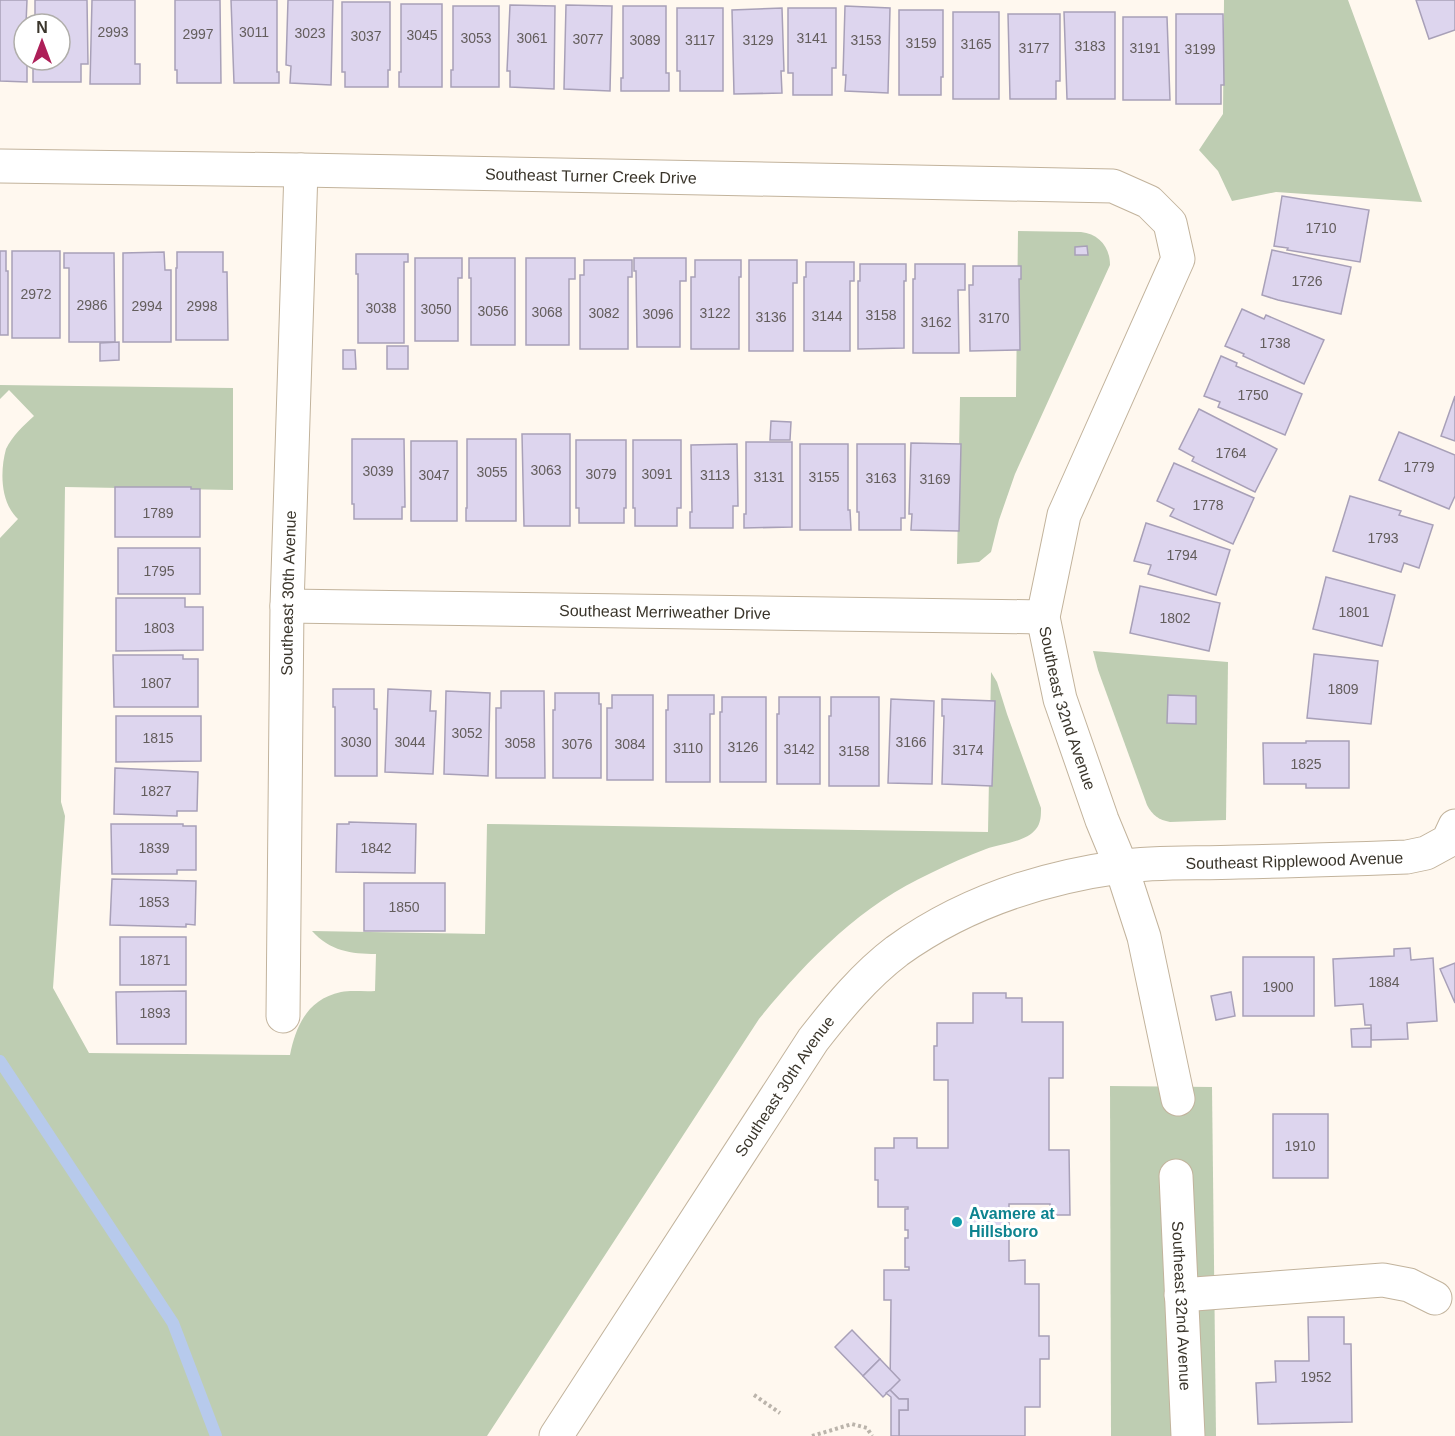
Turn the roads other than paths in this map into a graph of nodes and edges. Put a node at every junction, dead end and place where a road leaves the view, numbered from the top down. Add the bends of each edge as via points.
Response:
1 (0, 166) edge
2 (301, 170) junction
3 (1170, 223) joint
4 (287, 606) junction
5 (1043, 618) junction
6 (1455, 826) edge
7 (1121, 866) junction
8 (284, 1017) dead end
9 (1178, 1099) dead end
10 (1176, 1176) dead end
11 (1181, 1295) junction
12 (1435, 1298) dead end
13 (556, 1436) edge
14 (1188, 1436) edge

1 - 2 street, Southeast Turner Creek Drive
2 - 3 street, Southeast Turner Creek Drive via 1113,186 1149,202
2 - 4 street, Southeast 30th Avenue
3 - 5 street, Southeast 32nd Avenue via 1178,259 1064,515
4 - 5 street, Southeast Merriweather Drive
4 - 8 street, Southeast 30th Avenue
5 - 7 street, Southeast 32nd Avenue via 1060,699
6 - 7 street, Southeast Ripplewood Avenue via 1448,841 1426,853 1407,857
7 - 9 street, Southeast 32nd Avenue via 1144,937
7 - 13 street, Southeast 30th Avenue via 1051,880 963,911 925,932 871,973 813,1040
10 - 11 street, Southeast 32nd Avenue
11 - 12 street via 1383,1280 1410,1285
11 - 14 street, Southeast 32nd Avenue

